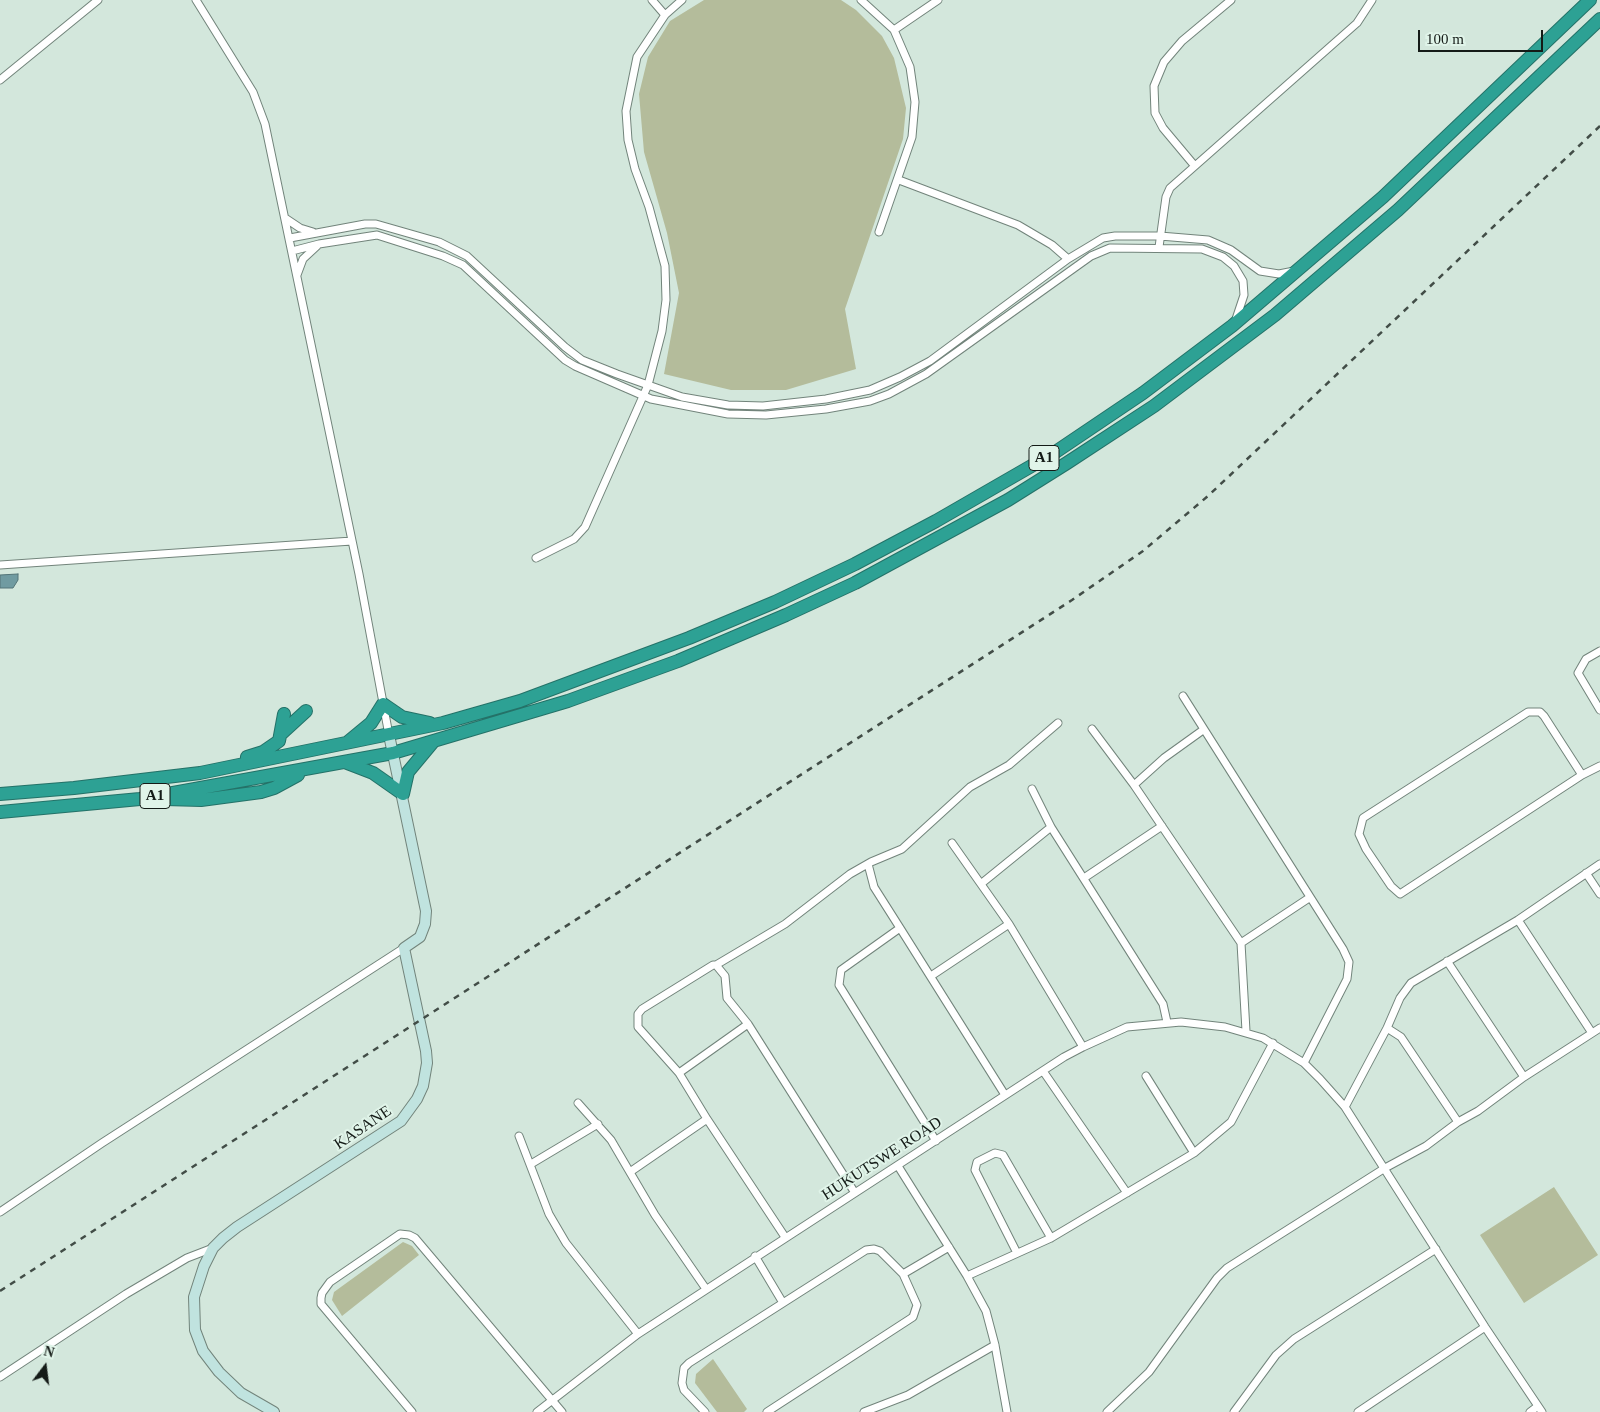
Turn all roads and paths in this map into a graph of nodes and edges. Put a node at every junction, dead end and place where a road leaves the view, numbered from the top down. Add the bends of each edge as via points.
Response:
1 (98, 0) edge
2 (196, 0) edge
3 (652, 0) edge
4 (682, 0) edge
5 (861, 0) edge
6 (938, 0) edge
7 (1231, 0) edge
8 (1372, 0) edge
9 (1590, 0) edge
10 (665, 15) junction
11 (1600, 19) edge
12 (894, 30) junction
13 (0, 80) edge
14 (1194, 165) junction
15 (899, 180) junction
16 (285, 218) junction
17 (880, 232) dead end
18 (320, 233) junction
19 (1160, 236) junction
20 (290, 238) junction
21 (319, 244) junction
22 (1159, 247) junction
23 (292, 251) junction
24 (1068, 259) junction
25 (1301, 269) junction
26 (297, 277) junction
27 (1232, 326) junction
28 (648, 385) junction
29 (643, 396) junction
30 (352, 541) junction
31 (536, 558) dead end
32 (0, 565) edge
33 (1600, 651) edge
34 (1183, 696) dead end
35 (383, 704) junction
36 (1600, 710) edge
37 (306, 711) dead end
38 (284, 714) dead end
39 (1058, 722) dead end
40 (443, 723) junction
41 (1092, 729) dead end
42 (1203, 730) junction
43 (282, 733) junction
44 (389, 735) junction
45 (434, 742) junction
46 (346, 744) junction
47 (393, 753) junction
48 (346, 763) junction
49 (1600, 766) edge
50 (200, 773) junction
51 (1582, 775) junction
52 (1134, 785) junction
53 (1032, 789) dead end
54 (0, 794) edge
55 (403, 794) junction
56 (0, 812) edge
57 (1162, 826) junction
58 (1051, 827) junction
59 (952, 844) dead end
60 (868, 864) junction
61 (1600, 864) edge
62 (1586, 873) junction
63 (1084, 878) junction
64 (982, 883) junction
65 (1600, 894) edge
66 (1309, 898) junction
67 (1518, 920) junction
68 (1009, 924) junction
69 (900, 928) junction
70 (1241, 943) junction
71 (404, 948) junction
72 (1447, 961) junction
73 (716, 965) junction
74 (931, 976) junction
75 (1167, 1022) junction
76 (748, 1024) junction
77 (1387, 1028) junction
78 (1600, 1028) edge
79 (1246, 1031) junction
80 (1592, 1033) junction
81 (1274, 1043) junction
82 (1083, 1046) junction
83 (1304, 1063) junction
84 (1043, 1071) junction
85 (679, 1073) junction
86 (1146, 1076) dead end
87 (1524, 1077) junction
88 (1005, 1095) junction
89 (578, 1103) dead end
90 (1345, 1107) junction
91 (706, 1119) junction
92 (1458, 1122) junction
93 (598, 1124) junction
94 (519, 1136) dead end
95 (936, 1141) junction
96 (1194, 1153) junction
97 (531, 1164) junction
98 (898, 1166) junction
99 (1385, 1168) junction
100 (630, 1172) junction
101 (855, 1193) junction
102 (1127, 1193) junction
103 (0, 1212) edge
104 (785, 1237) junction
105 (1051, 1238) junction
106 (949, 1247) junction
107 (213, 1248) junction
108 (1436, 1249) junction
109 (1017, 1253) junction
110 (755, 1256) junction
111 (903, 1274) junction
112 (967, 1276) junction
113 (706, 1289) junction
114 (783, 1303) junction
115 (1485, 1328) junction
116 (638, 1334) junction
117 (995, 1345) junction
118 (0, 1377) edge
119 (552, 1400) junction
120 (1540, 1409) edge
121 (274, 1412) edge
122 (412, 1412) edge
123 (537, 1412) edge
124 (562, 1412) edge
125 (705, 1412) edge
126 (767, 1412) edge
127 (864, 1412) edge
128 (1007, 1412) edge
129 (1107, 1412) edge
130 (1234, 1412) edge
131 (1358, 1412) edge
132 (1530, 1412) edge

1 - 13 street
2 - 16 street via 258,104
3 - 10 street
4 - 10 street
5 - 12 street
6 - 12 street
7 - 14 street via 1182,41 1164,62 1154,86 1155,113 1163,128
8 - 14 street via 1357,23
9 - 25 highway, A1 via 1383,197
10 - 28 street via 637,57 626,111 628,140 660,244 666,284 662,331
11 - 45 highway, A1 via 1398,210 1275,315 1154,406 1008,500 855,582 678,661 568,701
12 - 15 street via 910,67 915,102 912,137
14 - 19 street via 1170,188
15 - 17 street
15 - 24 street via 1027,229
16 - 18 street via 304,230
16 - 20 street
18 - 20 street
18 - 28 street via 376,224 454,248 509,293 572,353
19 - 22 street
19 - 24 street via 1103,238
19 - 25 street via 1214,242 1268,274
20 - 23 street
21 - 23 street
21 - 26 street via 303,259
21 - 29 street via 376,235 454,260 565,360
22 - 27 street via 1211,251 1234,266 1243,281 1244,295
22 - 29 street via 1119,246 1102,250 926,374 870,401 787,414 745,415 709,411
23 - 26 street
24 - 28 street via 930,361 870,390 763,406 705,402
25 - 27 highway, A1
26 - 30 street
27 - 40 highway, A1 via 1143,393 1054,453 854,564 775,602 688,638 520,700
28 - 29 street
29 - 31 street via 585,527 574,538
30 - 32 street
30 - 35 street
33 - 36 street via 1586,659 1578,673
34 - 42 street
35 - 40 highway via 402,718
35 - 44 street
35 - 46 highway via 371,724
37 - 43 highway
38 - 43 highway
39 - 60 street via 1009,765 970,787 902,849
40 - 44 highway, A1
41 - 52 street
42 - 52 street
42 - 66 street
43 - 50 highway via 280,742 263,752
44 - 46 highway, A1
44 - 47 street
45 - 47 highway, A1
45 - 55 highway via 408,772
46 - 50 highway, A1
47 - 48 highway, A1
47 - 55 street
48 - 55 highway via 373,773
48 - 56 highway, A1 via 153,797
49 - 51 street
50 - 54 highway, A1
51 - 51 street via 1544,716 1528,712 1364,818 1359,834 1366,850 1400,894
52 - 57 street
53 - 58 street
55 - 71 street via 426,911 420,937
57 - 63 street
57 - 70 street
58 - 63 street
58 - 64 street
59 - 64 street
60 - 69 street via 874,887
60 - 73 street via 785,924
61 - 62 street
62 - 65 street
62 - 67 street
63 - 75 street via 1162,1004
64 - 68 street
66 - 70 street
66 - 83 street via 1349,962 1347,979
67 - 72 street
67 - 80 street
68 - 74 street
68 - 82 street
69 - 74 street
69 - 95 street via 841,970 838,985
70 - 79 street
71 - 103 street
71 - 107 street, KASANE via 426,1051 426,1073 417,1100 402,1121 237,1227
72 - 77 street via 1411,983
72 - 87 street
73 - 76 street via 725,976 727,998
73 - 85 street via 638,1014 636,1022 640,1030
74 - 88 street
75 - 79 street, HUKUTSWE ROAD via 1202,1023
75 - 82 street, HUKUTSWE ROAD via 1127,1027
76 - 85 street
76 - 101 street
77 - 90 street
77 - 92 street via 1401,1037
78 - 80 street
79 - 81 street, HUKUTSWE ROAD
80 - 87 street
81 - 83 street, HUKUTSWE ROAD
81 - 96 street via 1231,1122
82 - 84 street, HUKUTSWE ROAD
83 - 90 street, HUKUTSWE ROAD
84 - 88 street, HUKUTSWE ROAD
84 - 102 street
85 - 91 street
86 - 96 street
87 - 92 street
88 - 95 street, HUKUTSWE ROAD
89 - 93 street
90 - 99 street, HUKUTSWE ROAD
91 - 100 street
91 - 104 street
92 - 99 street via 1426,1146
93 - 97 street
93 - 100 street
94 - 97 street
95 - 98 street, HUKUTSWE ROAD
96 - 102 street
97 - 116 street via 549,1214 566,1243
98 - 101 street, HUKUTSWE ROAD
98 - 106 street
99 - 108 street, HUKUTSWE ROAD
99 - 129 street via 1227,1268 1149,1372
100 - 113 street
101 - 104 street, HUKUTSWE ROAD
102 - 105 street
104 - 110 street, HUKUTSWE ROAD
105 - 109 street
105 - 109 street via 1003,1155 995,1153 977,1162 975,1170
106 - 111 street
106 - 112 street
107 - 118 street via 186,1258 126,1294
107 - 121 street, KASANE via 197,1281 192,1313 195,1330 203,1351 219,1372 241,1393
108 - 115 street, HUKUTSWE ROAD
108 - 130 street via 1294,1339 1276,1355
109 - 112 street
110 - 113 street, HUKUTSWE ROAD
110 - 114 street
111 - 114 street via 874,1248
111 - 126 street via 917,1305 913,1318
112 - 117 street via 986,1311
113 - 116 street, HUKUTSWE ROAD
114 - 125 street via 684,1368 684,1390
115 - 120 street, HUKUTSWE ROAD
115 - 131 street
116 - 119 street, HUKUTSWE ROAD
117 - 127 street via 916,1391
117 - 128 street
119 - 122 street via 415,1238 400,1234 330,1282 322,1293 321,1304
119 - 123 street, HUKUTSWE ROAD
119 - 124 street
120 - 132 street

